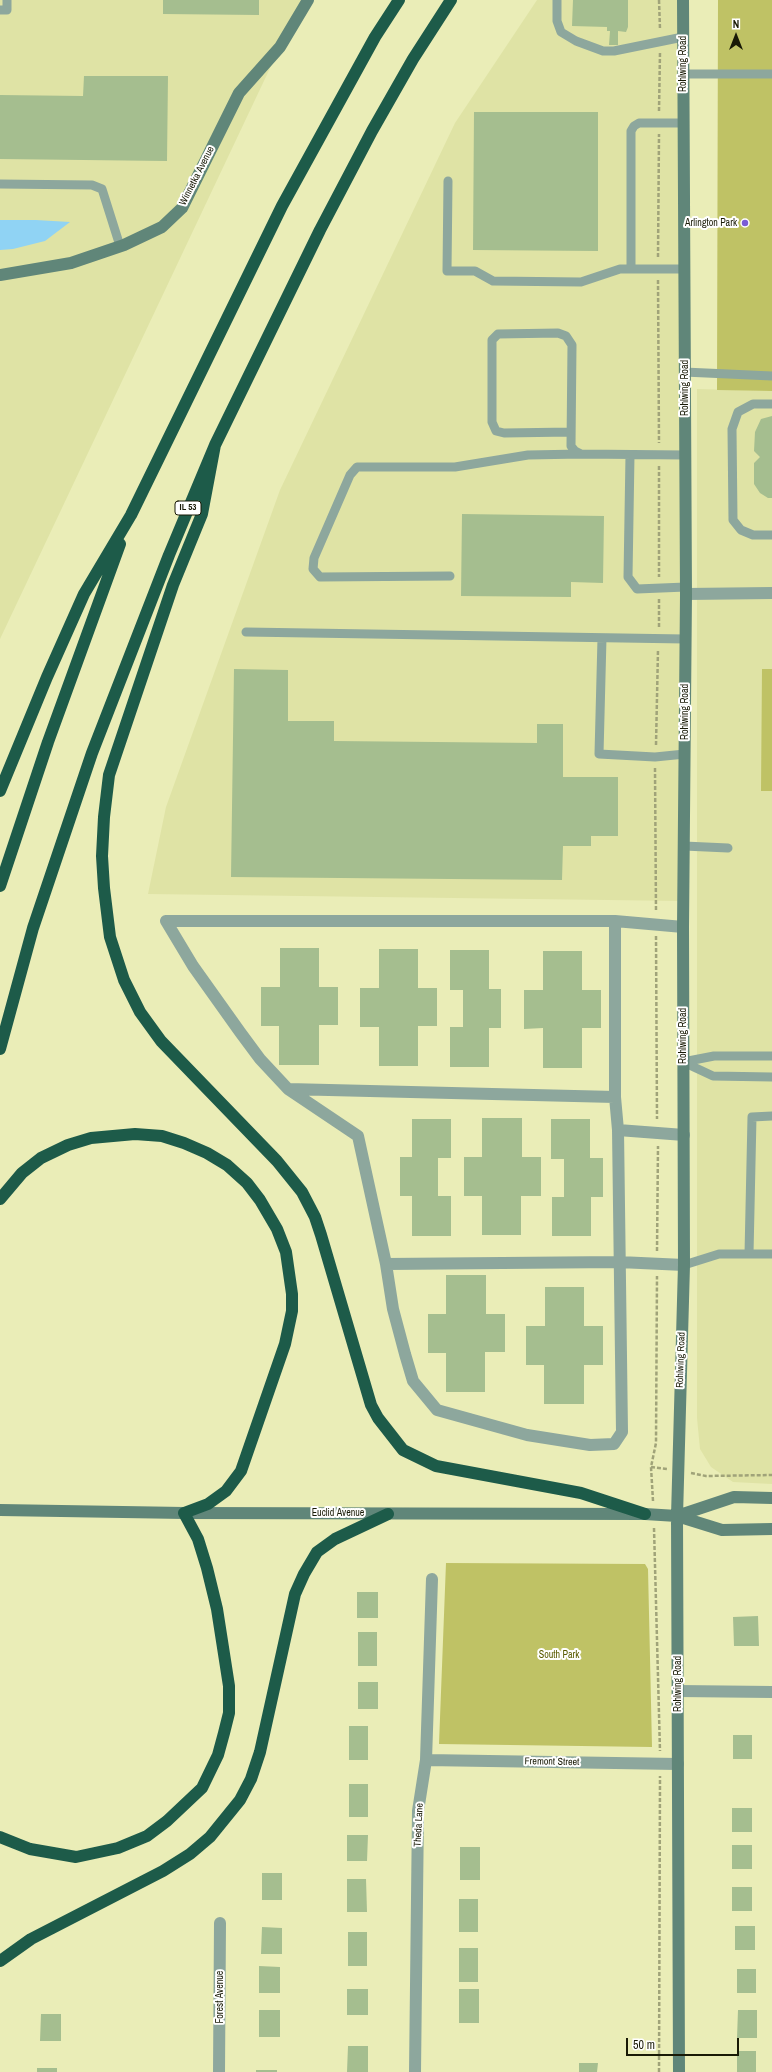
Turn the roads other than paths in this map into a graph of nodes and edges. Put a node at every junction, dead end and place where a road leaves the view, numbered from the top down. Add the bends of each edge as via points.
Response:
1 (7, 0) edge
2 (308, 0) edge
3 (399, 0) edge
4 (451, 0) edge
5 (557, 0) edge
6 (683, 0) edge
7 (0, 10) edge
8 (683, 37) junction
9 (682, 74) junction
10 (772, 74) edge
11 (683, 123) junction
12 (448, 181) dead end
13 (0, 184) edge
14 (120, 246) junction
15 (631, 269) junction
16 (684, 269) junction
17 (0, 275) edge
18 (684, 372) junction
19 (772, 376) edge
20 (772, 404) edge
21 (571, 432) junction
22 (215, 445) junction
23 (581, 454) junction
24 (630, 455) junction
25 (685, 455) junction
26 (131, 515) junction
27 (772, 535) edge
28 (450, 576) dead end
29 (686, 591) junction
30 (772, 594) edge
31 (246, 632) dead end
32 (602, 638) junction
33 (685, 639) junction
34 (685, 754) junction
35 (0, 791) edge
36 (684, 846) junction
37 (728, 848) dead end
38 (0, 886) edge
39 (615, 921) junction
40 (683, 927) junction
41 (0, 1049) edge
42 (772, 1056) edge
43 (683, 1062) junction
44 (772, 1077) edge
45 (288, 1090) junction
46 (615, 1096) junction
47 (772, 1116) edge
48 (618, 1130) junction
49 (684, 1135) junction
50 (0, 1199) edge
51 (749, 1254) junction
52 (772, 1254) edge
53 (619, 1262) junction
54 (386, 1264) junction
55 (684, 1265) junction
56 (772, 1498) edge
57 (0, 1510) edge
58 (184, 1513) junction
59 (388, 1514) junction
60 (645, 1514) junction
61 (677, 1516) junction
62 (772, 1529) edge
63 (432, 1580) dead end
64 (678, 1691) junction
65 (772, 1692) edge
66 (426, 1760) junction
67 (678, 1764) junction
68 (0, 1837) edge
69 (220, 1923) dead end
70 (0, 1961) edge
71 (219, 2072) edge
72 (415, 2072) edge
73 (679, 2072) edge

1 - 7 lane via 7,10
2 - 14 main road, Winnetka Avenue via 280,47 239,93 182,208 162,227
3 - 26 highway via 375,37 282,206
4 - 22 highway, IL 53 via 413,59 351,171
5 - 8 lane via 557,21 562,32 576,41 603,51
6 - 8 main road, Rohlwing Road
8 - 9 main road, Rohlwing Road
9 - 10 lane
9 - 11 main road, Rohlwing Road
11 - 15 lane via 639,123 631,131
11 - 16 main road, Rohlwing Road
12 - 15 lane via 447,271 475,271 493,281 581,282 620,269
13 - 14 lane via 92,185 102,189
14 - 17 main road, Winnetka Avenue via 71,263
15 - 16 lane
16 - 18 main road, Rohlwing Road
18 - 19 lane
18 - 25 main road, Rohlwing Road
20 - 27 lane via 753,404 738,412 732,428 733,520 741,530 753,536
21 - 21 lane via 504,433 496,430 492,422 492,340 498,334 558,333 566,336 572,345
21 - 23 lane via 571,446
22 - 41 highway, IL 53 via 169,554 92,753 33,928
22 - 60 highway via 202,514 174,585 109,775 102,856 104,888 110,937 124,980 140,1012 161,1040 277,1160 302,1192 321,1235 371,1404 378,1418 403,1450 436,1466 581,1493
23 - 24 lane
23 - 28 lane via 528,455 455,467 357,467 350,475 314,558 313,569 320,577
24 - 25 lane
24 - 29 lane via 628,577 637,589
25 - 29 main road, Rohlwing Road
26 - 35 highway via 84,594
26 - 38 highway via 45,749
29 - 30 street
29 - 33 main road, Rohlwing Road
31 - 32 lane
32 - 33 lane
32 - 34 lane via 599,754 655,757
33 - 34 main road, Rohlwing Road
34 - 36 main road, Rohlwing Road
36 - 37 lane
36 - 40 main road, Rohlwing Road
39 - 40 street
39 - 45 street via 166,921 193,966 240,1032
39 - 46 street
40 - 43 main road, Rohlwing Road
42 - 43 lane via 714,1056
43 - 44 lane via 713,1076
43 - 49 main road, Rohlwing Road
45 - 46 street
45 - 54 street via 358,1136
46 - 48 street
47 - 51 lane via 752,1117
48 - 49 street
48 - 53 street
49 - 55 main road, Rohlwing Road
50 - 58 highway via 22,1173 48,1154 68,1145 91,1138 135,1134 162,1136 207,1153 227,1165 247,1183 277,1229 286,1252 292,1294 289,1330 241,1470 226,1491 208,1504
51 - 52 lane
51 - 55 lane via 719,1254
53 - 54 street
53 - 54 street via 622,1432 614,1444 590,1445 526,1435 437,1410 413,1381 393,1309
53 - 55 street
55 - 61 main road, Rohlwing Road
56 - 61 main road via 734,1497
57 - 58 main road, Euclid Avenue
58 - 59 main road, Euclid Avenue
58 - 68 highway via 198,1539 207,1568 217,1609 229,1686 229,1712 224,1733 218,1755 202,1788 167,1822 147,1836 118,1848 76,1857 30,1849
59 - 60 main road, Euclid Avenue
59 - 70 highway via 335,1539 317,1552 304,1574 295,1594 260,1752 240,1800 210,1837 190,1854 163,1871 31,1939
60 - 61 main road, Euclid Avenue
61 - 62 main road via 722,1530
61 - 64 main road, Rohlwing Road
63 - 66 street, Theda Lane
64 - 65 street
64 - 67 main road, Rohlwing Road
66 - 67 street, Fremont Street
66 - 72 street, Theda Lane via 418,1811
67 - 73 main road, Rohlwing Road
69 - 71 street, Forest Avenue

